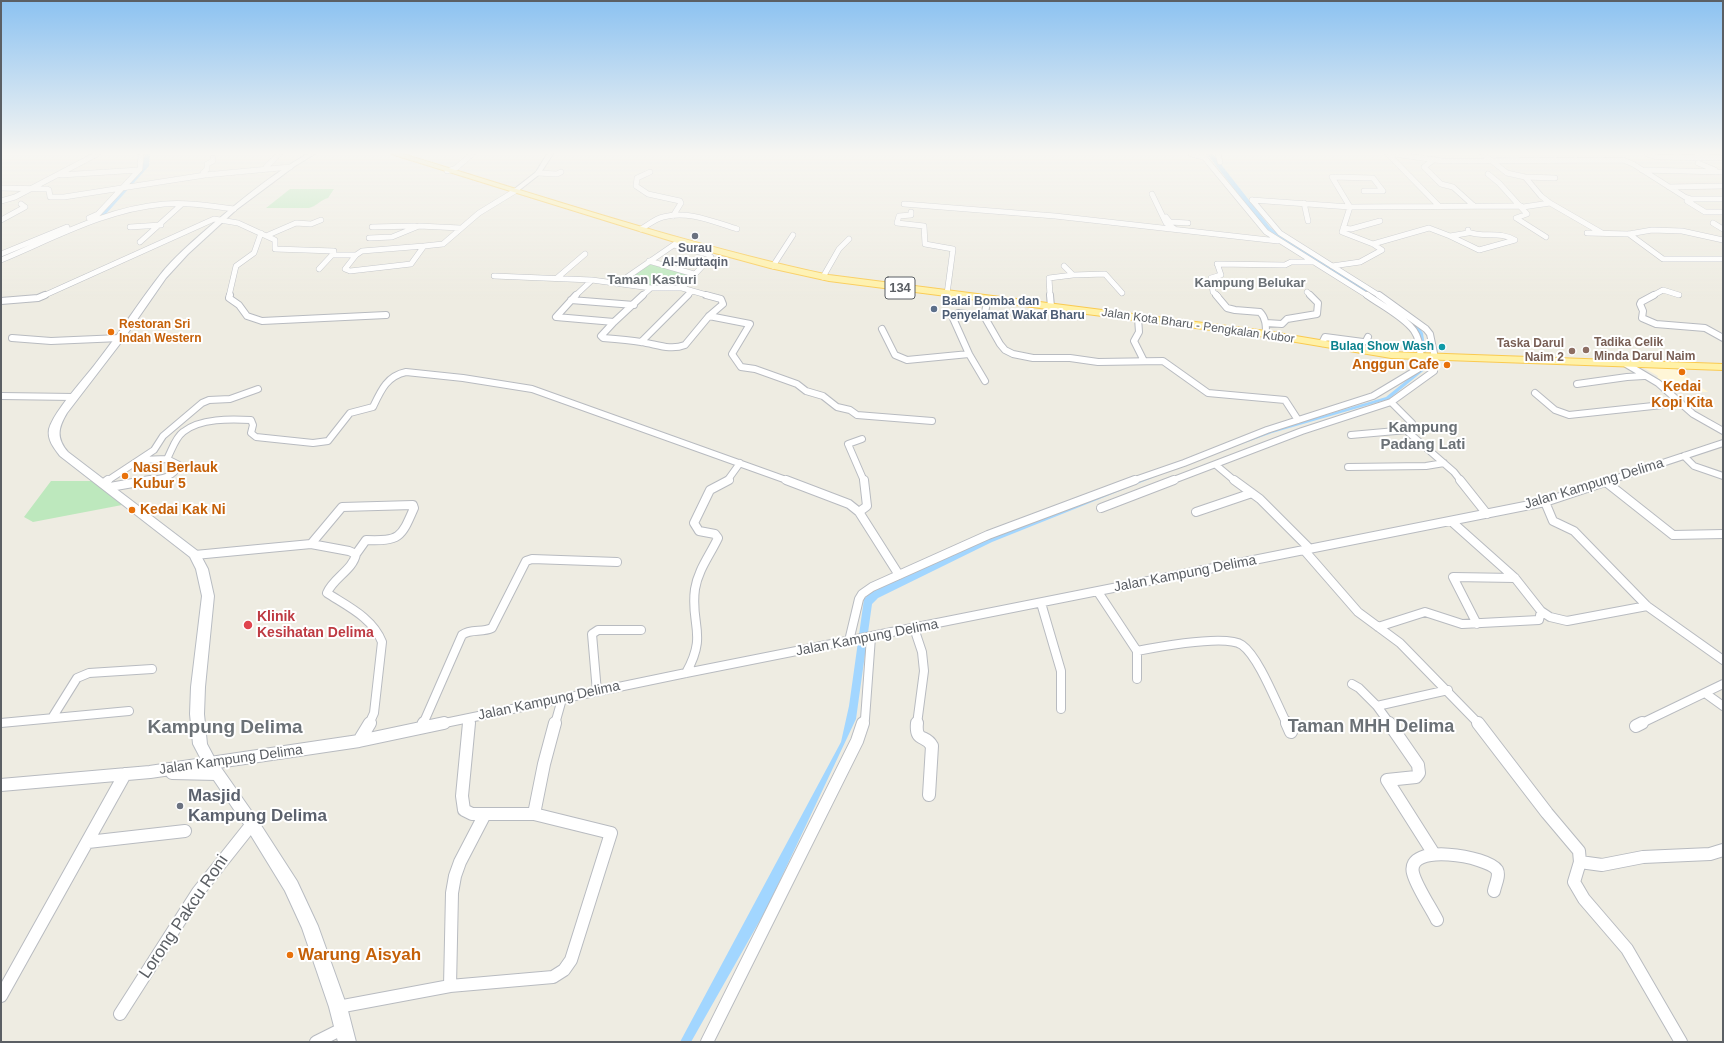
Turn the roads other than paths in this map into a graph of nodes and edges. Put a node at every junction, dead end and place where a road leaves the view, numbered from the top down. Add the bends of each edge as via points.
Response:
1 (109, 203) edge
2 (242, 203) edge
3 (496, 203) edge
4 (554, 203) edge
5 (681, 203) edge
6 (1156, 203) edge
7 (1242, 203) edge
8 (1254, 203) edge
9 (1298, 203) edge
10 (1304, 203) junction
11 (1347, 203) edge
12 (1436, 203) edge
13 (1470, 203) edge
14 (1518, 203) edge
15 (1550, 203) joint
16 (1690, 203) edge
17 (21, 204) dead end
18 (182, 204) junction
19 (904, 204) dead end
20 (1439, 206) junction
21 (1474, 206) junction
22 (1522, 206) junction
23 (1350, 207) junction
24 (234, 209) junction
25 (911, 212) dead end
26 (1723, 212) edge
27 (673, 216) junction
28 (1162, 216) junction
29 (222, 219) junction
30 (1, 220) edge
31 (321, 220) dead end
32 (1308, 221) dead end
33 (1380, 221) dead end
34 (1713, 223) dead end
35 (161, 225) junction
36 (415, 226) junction
37 (130, 227) dead end
38 (372, 227) dead end
39 (460, 228) junction
40 (1343, 228) junction
41 (641, 229) junction
42 (737, 229) dead end
43 (1723, 229) edge
44 (1179, 230) junction
45 (1193, 232) junction
46 (1587, 233) dead end
47 (1603, 233) junction
48 (1629, 234) junction
49 (264, 235) junction
50 (793, 235) dead end
51 (1450, 236) junction
52 (1546, 237) dead end
53 (369, 238) dead end
54 (849, 239) dead end
55 (1723, 240) edge
56 (140, 242) dead end
57 (1283, 242) junction
58 (677, 243) junction
59 (1373, 244) junction
60 (424, 245) junction
61 (1, 254) edge
62 (585, 254) dead end
63 (332, 255) junction
64 (356, 255) junction
65 (1723, 259) edge
66 (1, 260) edge
67 (649, 261) junction
68 (1314, 262) junction
69 (773, 266) junction
70 (1064, 266) dead end
71 (1332, 266) junction
72 (319, 269) dead end
73 (694, 274) junction
74 (1073, 275) junction
75 (494, 276) dead end
76 (823, 277) junction
77 (557, 278) junction
78 (592, 280) junction
79 (617, 284) junction
80 (651, 288) junction
81 (682, 288) junction
82 (692, 292) junction
83 (1307, 292) dead end
84 (1122, 293) dead end
85 (947, 294) junction
86 (1679, 295) dead end
87 (988, 299) junction
88 (571, 300) junction
89 (1, 301) edge
90 (634, 305) junction
91 (1051, 307) junction
92 (386, 315) dead end
93 (709, 316) junction
94 (984, 316) junction
95 (1138, 318) junction
96 (614, 322) junction
97 (1266, 323) junction
98 (882, 329) dead end
99 (1266, 334) junction
100 (12, 338) dead end
101 (120, 338) junction
102 (1368, 338) dead end
103 (1723, 338) edge
104 (640, 342) junction
105 (1349, 344) junction
106 (969, 354) junction
107 (1429, 357) junction
108 (1144, 361) junction
109 (1626, 364) junction
110 (1723, 367) edge
111 (1647, 376) junction
112 (985, 381) dead end
113 (1577, 384) dead end
114 (258, 389) dead end
115 (1535, 393) dead end
116 (1, 396) edge
117 (74, 397) junction
118 (1391, 402) junction
119 (1681, 404) junction
120 (1298, 420) junction
121 (932, 421) dead end
122 (1407, 430) junction
123 (1723, 431) edge
124 (1351, 435) dead end
125 (862, 439) dead end
126 (1723, 443) edge
127 (1684, 456) junction
128 (166, 459) junction
129 (137, 460) junction
130 (740, 463) junction
131 (1444, 463) junction
132 (1216, 465) junction
133 (1348, 467) dead end
134 (1723, 476) edge
135 (1606, 482) junction
136 (107, 485) junction
137 (1252, 493) junction
138 (1545, 502) junction
139 (1102, 508) dead end
140 (859, 512) junction
141 (1196, 512) dead end
142 (1487, 514) junction
143 (1452, 521) junction
144 (1723, 534) edge
145 (311, 544) junction
146 (1307, 550) junction
147 (356, 554) junction
148 (195, 555) junction
149 (617, 562) dead end
150 (899, 575) junction
151 (1516, 578) junction
152 (1098, 592) junction
153 (1041, 603) junction
154 (1647, 606) junction
155 (1541, 611) junction
156 (1477, 624) junction
157 (1378, 627) junction
158 (914, 628) junction
159 (641, 630) dead end
160 (871, 637) junction
161 (850, 641) junction
162 (1137, 651) junction
163 (1723, 660) edge
164 (152, 669) dead end
165 (686, 673) junction
166 (1137, 678) dead end
167 (1352, 684) dead end
168 (1723, 684) edge
169 (1448, 690) junction
170 (597, 692) junction
171 (1705, 693) junction
172 (562, 700) junction
173 (1376, 706) junction
174 (1723, 706) edge
175 (1061, 709) dead end
176 (129, 711) dead end
177 (52, 718) junction
178 (470, 718) junction
179 (1, 722) edge
180 (1636, 726) dead end
181 (422, 728) junction
182 (1291, 732) dead end
183 (359, 740) junction
184 (210, 764) junction
185 (150, 772) junction
186 (125, 774) junction
187 (217, 774) junction
188 (2, 787) edge
189 (928, 795) dead end
190 (485, 814) junction
191 (534, 814) junction
192 (252, 824) junction
193 (185, 831) dead end
194 (88, 842) junction
195 (1723, 850) edge
196 (1434, 854) junction
197 (1580, 862) junction
198 (1494, 891) dead end
199 (1437, 920) dead end
200 (450, 986) junction
201 (1, 996) edge
202 (338, 1007) junction
203 (120, 1014) dead end
204 (344, 1028) junction
205 (316, 1042) edge
206 (347, 1042) edge
207 (707, 1042) edge
208 (1681, 1042) edge

1 - 61 street via 96,216
2 - 24 street
3 - 39 street
4 - 41 main road, Jalan Kota Bharu - Pengkalan Kubor / 134
5 - 27 street
6 - 28 street
7 - 57 street via 1266,232
8 - 71 street via 1280,233
9 - 10 street
10 - 23 street
10 - 32 street
11 - 23 street
12 - 20 street
13 - 21 street
14 - 22 street
15 - 22 street
15 - 47 street
16 - 26 street via 1705,212
17 - 30 street via 25,207
18 - 24 street
18 - 35 street
18 - 66 street via 162,204 111,215
19 - 44 street via 1055,216
20 - 21 street
20 - 23 street
21 - 22 street
22 - 52 street via 1527,215 1516,218
23 - 40 street
24 - 29 street
25 - 85 street via 910,215 899,216 897,223 924,226 925,244 953,249
27 - 41 street via 662,218
27 - 42 street via 694,217
28 - 44 street via 1169,226
28 - 45 street via 1166,216 1170,222 1187,221
29 - 49 street
29 - 89 street via 211,220 38,298
29 - 101 street via 195,242 164,276
31 - 49 street via 311,224 296,222
33 - 40 street via 1351,229
34 - 43 street
35 - 37 street
35 - 56 street
36 - 38 street
36 - 39 street
36 - 53 street via 396,236
39 - 60 street via 443,244
40 - 59 street via 1342,232 1347,235
41 - 58 main road, Jalan Kota Bharu - Pengkalan Kubor / 134
44 - 45 street
45 - 57 street
46 - 47 street
47 - 48 street
48 - 55 street via 1652,230 1682,231
48 - 65 street via 1663,259
49 - 63 street via 276,241 275,249 335,251
49 - 92 street via 254,253 236,266 229,292 229,298 248,316 267,322
50 - 69 street
51 - 51 street via 1479,250 1515,240 1504,234 1483,237 1468,231
51 - 59 street via 1429,228
54 - 76 street via 839,249
57 - 68 street
58 - 67 street
58 - 69 main road, Jalan Kota Bharu - Pengkalan Kubor / 134
58 - 73 street via 710,256
59 - 71 street via 1382,250 1360,262
60 - 64 street via 364,251
60 - 64 street via 411,264 346,270
62 - 77 street
63 - 64 street
63 - 72 street
67 - 73 street
67 - 79 street
68 - 97 street via 1290,262 1285,265 1217,265 1221,275 1211,278 1213,292 1225,307 1259,312 1266,317
68 - 107 street via 1367,295 1411,327
69 - 76 main road, Jalan Kota Bharu - Pengkalan Kubor / 134
70 - 74 street
71 - 107 street via 1375,292 1426,329 1430,334
73 - 81 street
74 - 84 street via 1105,274
74 - 91 street via 1049,278
75 - 77 street
76 - 85 main road, Jalan Kota Bharu - Pengkalan Kubor / 134
77 - 78 street
78 - 79 street
78 - 88 street
79 - 80 street
80 - 81 street
80 - 90 street
81 - 82 street
82 - 93 street via 723,301 723,304
82 - 104 street
83 - 97 street via 1318,302 1317,314 1287,319 1282,324
85 - 87 main road, Jalan Kota Bharu - Pengkalan Kubor / 134
86 - 103 street via 1663,290 1641,302 1644,311 1642,318 1656,324 1706,328
87 - 91 main road, Jalan Kota Bharu - Pengkalan Kubor / 134
87 - 94 street
88 - 90 street
88 - 96 street via 556,317
90 - 96 street
91 - 95 main road, Jalan Kota Bharu - Pengkalan Kubor / 134
93 - 104 street via 685,345 680,347 669,348
93 - 121 street via 750,324 732,354 741,367 755,369 798,385 857,415
94 - 106 street via 960,313 953,315
94 - 108 street via 1000,344 1013,354 1033,358 1070,358 1098,362
95 - 99 main road, Jalan Kota Bharu - Pengkalan Kubor / 134
95 - 108 street via 1139,332 1134,341 1135,348 1143,356
96 - 104 street via 601,336 603,338
97 - 99 street
98 - 106 street via 895,355 907,360
99 - 105 main road, Jalan Kota Bharu - Pengkalan Kubor / 134 via 1322,344
100 - 101 street via 50,341
101 - 117 street
102 - 105 street via 1365,342
105 - 107 main road, Jalan Kota Bharu - Pengkalan Kubor / 134 via 1391,355
106 - 112 street
107 - 109 main road, 134
107 - 118 street via 1434,371
107 - 120 street via 1418,369 1380,394
108 - 120 street via 1165,362 1208,393 1285,400
109 - 110 main road, 134
109 - 111 street
111 - 113 street via 1629,376
111 - 119 street
114 - 129 street via 230,399 202,403 163,436 154,450
115 - 119 street via 1555,410 1569,414
116 - 117 street
117 - 136 street via 56,422 55,444 64,454
118 - 122 street via 1412,423
118 - 132 street via 1302,431
119 - 123 street
120 - 150 street via 1025,521
122 - 124 street
122 - 131 street
125 - 140 street via 848,444 864,481 867,506
126 - 127 street, Jalan Kampung Delima
127 - 134 street via 1694,466
127 - 135 street, Jalan Kampung Delima
128 - 129 street
128 - 130 street via 183,432 192,427 226,421 251,420 251,433 256,437 313,443 328,440 350,413 373,407 379,392 389,379 397,374 410,372 532,389
128 - 136 street via 179,464 176,472 171,475
129 - 136 street
130 - 140 street via 849,504
130 - 165 street via 729,480 710,490 694,523 699,531 715,534 718,538 696,582 697,651
131 - 133 street via 1426,466
131 - 142 street
132 - 137 street
132 - 139 street
135 - 138 street, Jalan Kampung Delima
135 - 144 street via 1673,535
136 - 148 street
137 - 141 street
137 - 146 street
138 - 142 street, Jalan Kampung Delima
138 - 154 street via 1553,521 1574,531
140 - 150 street
142 - 143 street, Jalan Kampung Delima
143 - 146 street, Jalan Kampung Delima
143 - 151 street
145 - 147 street
145 - 147 street via 342,507 413,505 405,529 398,538 388,542 366,540
145 - 148 street
146 - 152 street, Jalan Kampung Delima
146 - 157 street via 1358,612
147 - 183 street via 352,564 327,593 364,617 379,634 382,642 374,713
148 - 184 street via 202,569 208,596 197,714 200,744
149 - 181 street via 532,559 526,561 492,628 468,631 462,635
150 - 161 street via 862,594
151 - 155 street
151 - 156 street via 1453,577
152 - 153 street, Jalan Kampung Delima
152 - 162 street
153 - 158 street, Jalan Kampung Delima
153 - 175 street via 1061,671
154 - 155 street via 1567,621 1550,617
154 - 163 street
155 - 156 street via 1537,621
156 - 157 street via 1460,624 1427,612
157 - 169 street via 1400,643
158 - 160 street, Jalan Kampung Delima
158 - 189 street via 922,652 924,671 916,732 932,746
159 - 170 street via 598,630 592,634
160 - 161 street, Jalan Kampung Delima
160 - 207 street via 865,720 857,741
161 - 165 street, Jalan Kampung Delima
162 - 166 street
162 - 182 street via 1178,644 1232,641 1240,644 1265,676
164 - 177 street via 89,673 81,676 77,678
165 - 170 street, Jalan Kampung Delima
167 - 173 street
168 - 171 street
169 - 173 street
169 - 197 street via 1473,716 1547,813 1571,840 1579,851
170 - 172 street, Jalan Kampung Delima
171 - 174 street
171 - 180 street
172 - 178 street, Jalan Kampung Delima
172 - 191 street via 544,764
173 - 196 street via 1418,766 1419,773 1416,777 1387,780
176 - 177 street
177 - 179 street
178 - 181 street, Jalan Kampung Delima
178 - 190 street via 462,804 464,810 472,814
181 - 183 street, Jalan Kampung Delima
183 - 184 street, Jalan Kampung Delima
184 - 185 street, Jalan Kampung Delima
184 - 187 street
185 - 186 street, Jalan Kampung Delima
185 - 187 street
186 - 188 street, Jalan Kampung Delima
186 - 194 street
187 - 192 street
190 - 191 street
190 - 200 street via 455,876 452,893
191 - 200 street via 612,833 571,960 564,970 553,978
192 - 202 street via 291,886 310,926
192 - 203 street, Lorong Pakcu Roni via 227,851 196,895
193 - 194 street
194 - 201 street
195 - 197 street via 1710,854 1643,857 1602,865
196 - 198 street via 1491,864 1498,875
196 - 199 street via 1423,855 1417,860 1413,873
197 - 208 street via 1574,882 1584,900 1627,949
200 - 202 street
202 - 204 street
204 - 205 street
204 - 206 street

